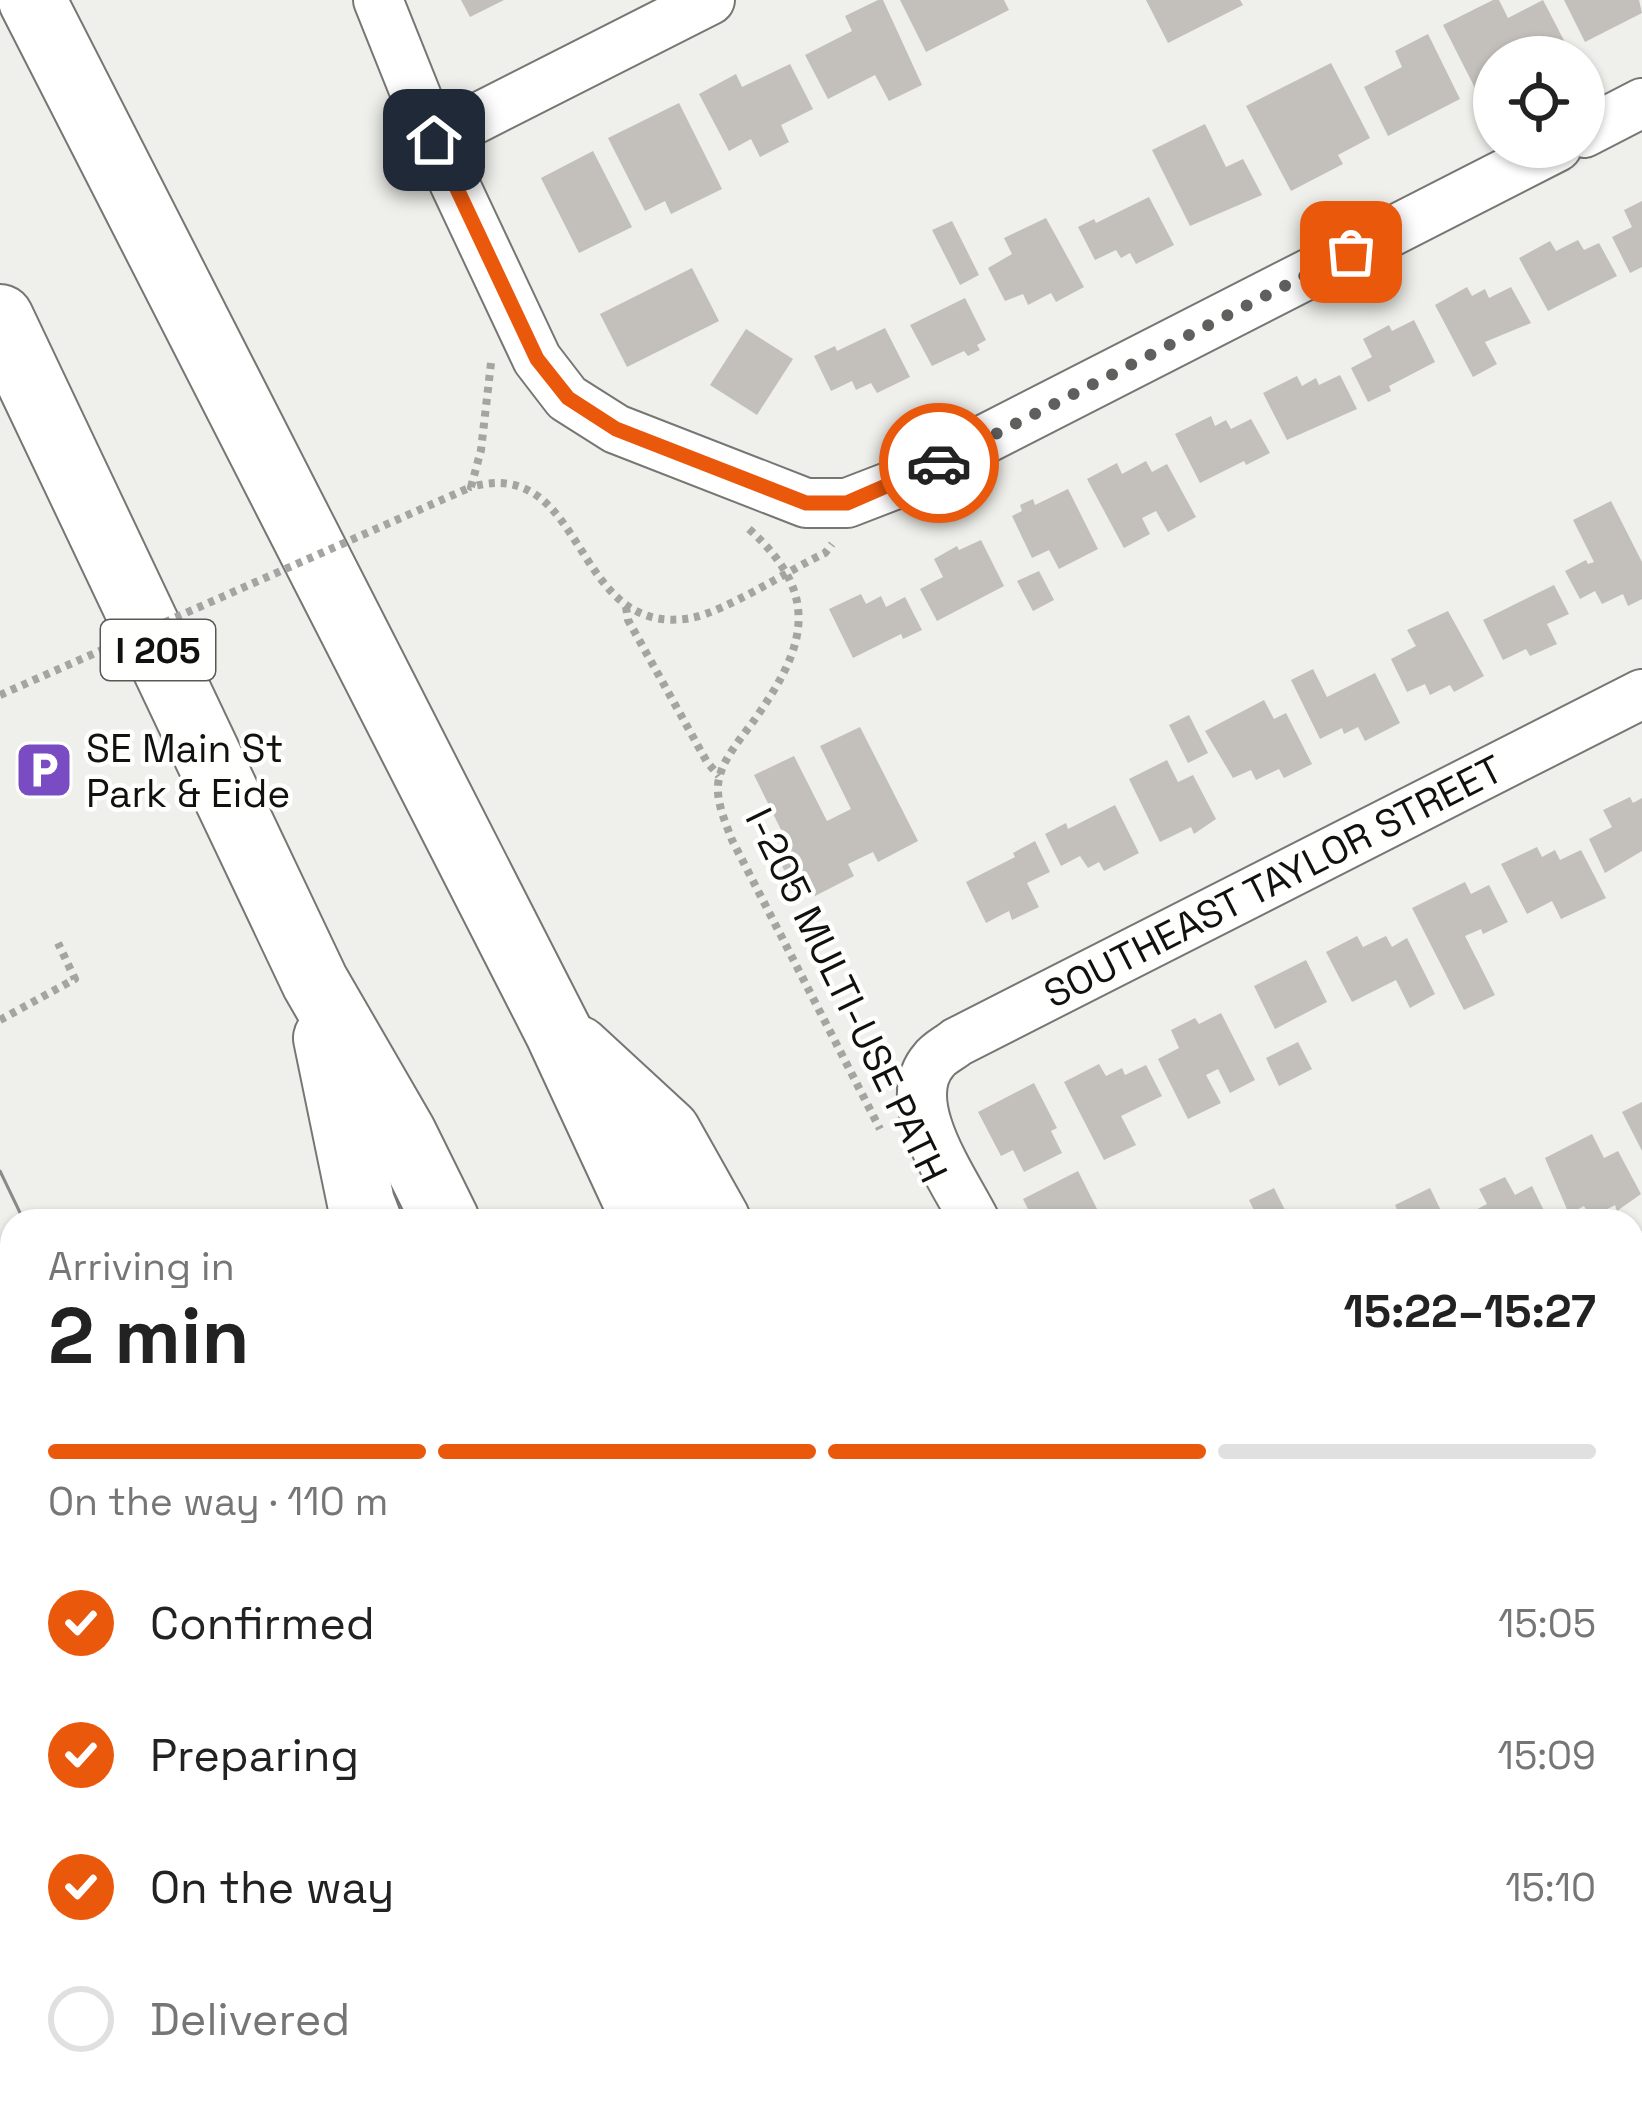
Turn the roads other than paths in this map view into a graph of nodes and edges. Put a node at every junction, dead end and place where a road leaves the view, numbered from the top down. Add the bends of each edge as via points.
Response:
1 (32, 0) edge
2 (378, 0) edge
3 (710, 0) edge
4 (1642, 104) edge
5 (1605, 122) edge
6 (434, 140) junction
7 (1516, 168) edge
8 (0, 318) edge
9 (1642, 694) edge
10 (315, 982) junction
11 (558, 1031) junction
12 (363, 1209) edge
13 (440, 1209) edge
14 (640, 1209) edge
15 (710, 1209) edge
16 (970, 1209) edge

1 - 11 main road
2 - 6 street
3 - 6 street
4 - 5 street
6 - 7 street via 537,359 568,398 616,429 806,503 847,503 899,483
8 - 10 main road, I 205
9 - 16 street, SOUTHEAST TAYLOR STREET via 957,1042 932,1062 920,1105
10 - 12 main road
10 - 13 main road, I 205
11 - 14 main road
11 - 15 main road via 667,1132

